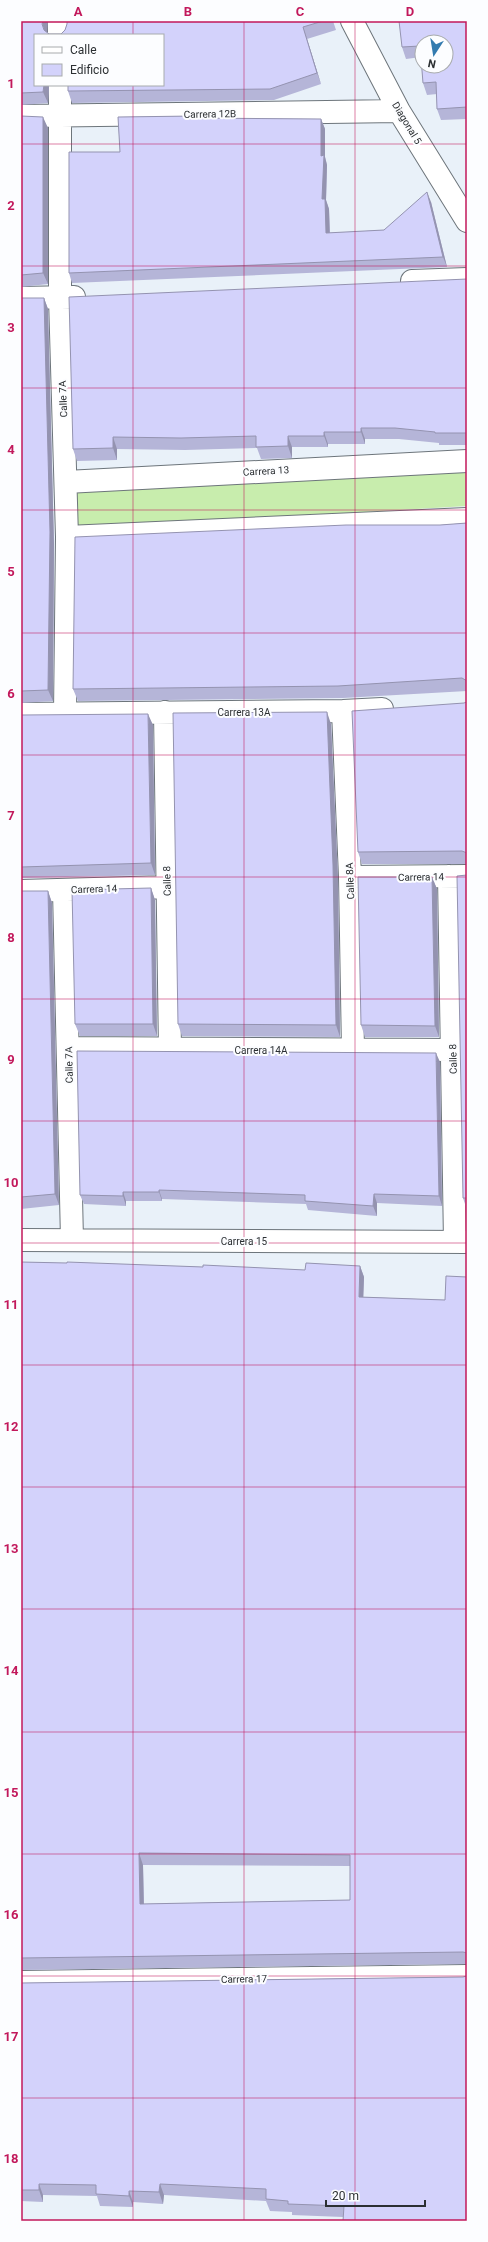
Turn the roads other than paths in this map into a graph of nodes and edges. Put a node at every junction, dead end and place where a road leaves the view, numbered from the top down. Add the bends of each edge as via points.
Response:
1 (59, 21) edge
2 (353, 21) edge
3 (59, 34) edge
4 (60, 86) edge
5 (399, 111) junction
6 (21, 116) edge
7 (61, 116) junction
8 (459, 194) edge
9 (467, 221) edge
10 (467, 278) edge
11 (395, 282) edge
12 (92, 296) edge
13 (21, 298) edge
14 (60, 298) junction
15 (467, 461) edge
16 (66, 482) junction
17 (467, 519) edge
18 (67, 537) junction
19 (405, 707) edge
20 (343, 711) junction
21 (164, 712) junction
22 (65, 713) junction
23 (21, 714) edge
24 (458, 876) edge
25 (350, 877) junction
26 (167, 887) junction
27 (64, 890) junction
28 (21, 891) edge
29 (68, 1048) junction
30 (170, 1050) junction
31 (453, 1050) junction
32 (353, 1051) junction
33 (21, 1240) edge
34 (72, 1240) junction
35 (461, 1242) edge
36 (467, 1976) edge
37 (21, 1982) edge

1 - 3 street
2 - 5 street, Diagonal 5
4 - 7 street, Calle 7A
5 - 7 street, Carrera 12B
5 - 8 street, Diagonal 5
6 - 7 street, Carrera 12B
7 - 14 street, Calle 7A
8 - 9 street, Diagonal 5
10 - 11 street
12 - 14 street
13 - 14 street
14 - 16 street, Calle 7A
15 - 16 street, Carrera 13
16 - 18 street, Calle 7A
17 - 18 street
18 - 22 street, Calle 7A
19 - 20 street, Carrera 13A
20 - 21 street, Carrera 13A
20 - 25 street, Calle 8A
21 - 22 street, Carrera 13A
21 - 26 street, Calle 8
22 - 23 street, Carrera 13A
24 - 25 street, Carrera 14
24 - 31 street, Calle 8
25 - 32 street, Calle 8A
26 - 27 street, Carrera 14
26 - 30 street, Calle 8
27 - 28 street, Carrera 14
27 - 29 street, Calle 7A
29 - 30 street, Carrera 14A
29 - 34 street, Calle 7A
30 - 32 street, Carrera 14A
31 - 32 street, Carrera 14A
31 - 35 street, Calle 8
33 - 34 street, Carrera 15
34 - 35 street, Carrera 15
36 - 37 street, Carrera 17

